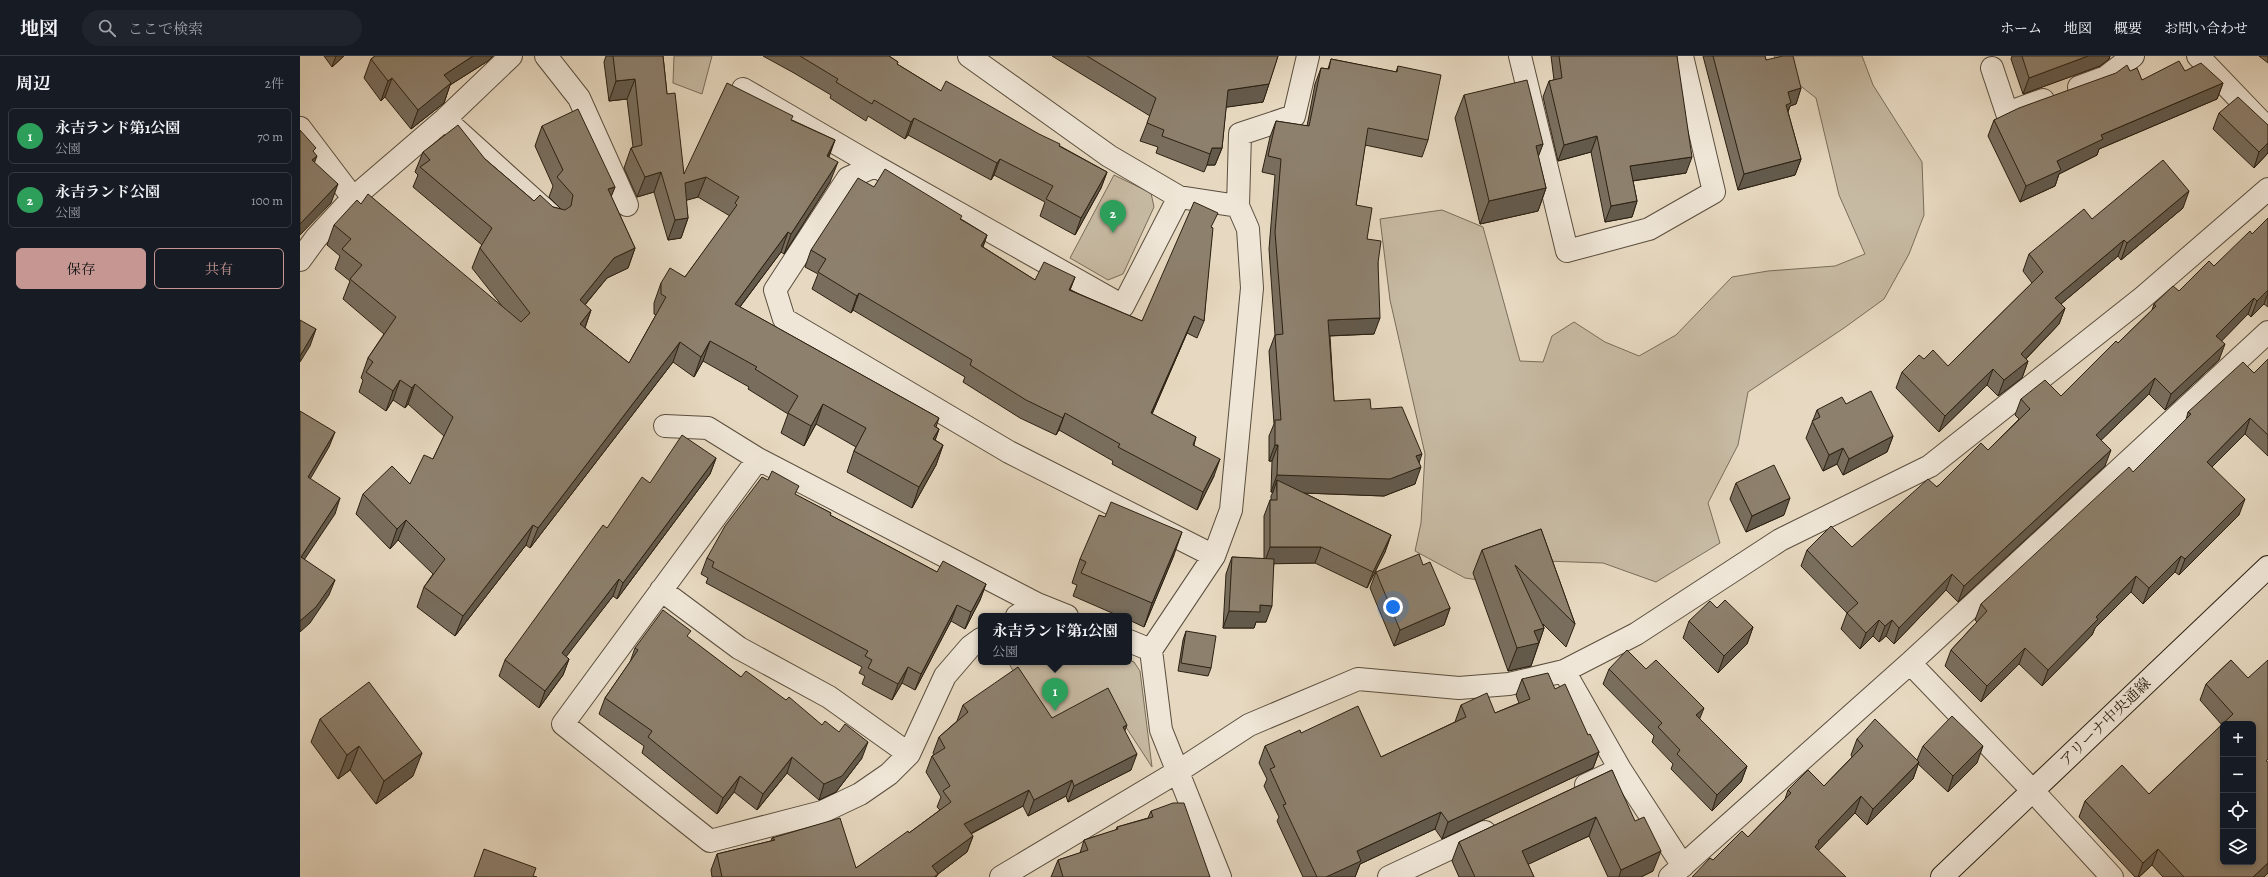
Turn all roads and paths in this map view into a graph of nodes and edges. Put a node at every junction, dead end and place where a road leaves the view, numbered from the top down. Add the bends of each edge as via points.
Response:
1 (511, 56) edge
2 (546, 56) edge
3 (969, 56) edge
4 (1308, 56) edge
5 (1520, 56) edge
6 (1682, 56) edge
7 (2133, 56) edge
8 (2198, 56) edge
9 (1992, 68) dead end
10 (743, 89) edge
11 (445, 119) junction
12 (300, 128) edge
13 (2268, 129) edge
14 (875, 166) junction
15 (2268, 189) edge
16 (1179, 197) junction
17 (353, 198) junction
18 (627, 205) dead end
19 (1238, 206) junction
20 (554, 218) edge
21 (300, 260) edge
22 (2268, 332) edge
23 (665, 426) dead end
24 (758, 459) junction
25 (1214, 556) junction
26 (2268, 567) edge
27 (661, 590) junction
28 (1036, 604) junction
29 (1022, 613) edge
30 (1059, 613) edge
31 (978, 641) edge
32 (1132, 642) edge
33 (1151, 650) junction
34 (1910, 663) junction
35 (1564, 671) junction
36 (909, 754) junction
37 (1620, 769) junction
38 (1177, 772) junction
39 (2033, 791) junction
40 (1569, 793) edge
41 (1504, 823) edge
42 (1676, 871) edge
43 (1001, 877) edge
44 (1220, 877) edge
45 (1389, 877) edge
46 (1942, 877) edge
47 (2112, 877) edge

1 - 11 street
2 - 18 street via 579,98
3 - 16 street via 1109,156
4 - 19 street via 1294,116 1240,134
5 - 6 street via 1567,251 1649,230 1714,192
7 - 9 street via 2106,77 2006,113
8 - 13 street
10 - 14 street
11 - 17 street
11 - 20 street
12 - 17 street
14 - 16 street via 1123,306
14 - 25 street via 848,178 775,290 784,319 1009,452
15 - 35 street via 2141,299 1930,466 1780,540 1636,634
16 - 19 street
17 - 21 street via 316,238
19 - 25 street via 1248,229 1252,288 1231,510
22 - 34 street
23 - 24 street via 708,428
24 - 27 street
24 - 28 street
25 - 33 street
26 - 39 street, アリーナ中央通線
27 - 36 street via 739,648 829,697
27 - 36 street via 563,724 710,841 822,812 860,794 889,774
28 - 29 street
28 - 30 street
31 - 36 street via 945,676
32 - 33 street
33 - 38 street via 1161,730
34 - 39 street
34 - 42 street
35 - 37 street
35 - 38 street via 1509,684 1459,688 1358,679 1250,725
37 - 40 street
37 - 42 street
38 - 43 street
38 - 44 street
39 - 46 street, アリーナ中央通線
39 - 47 street
41 - 45 street

